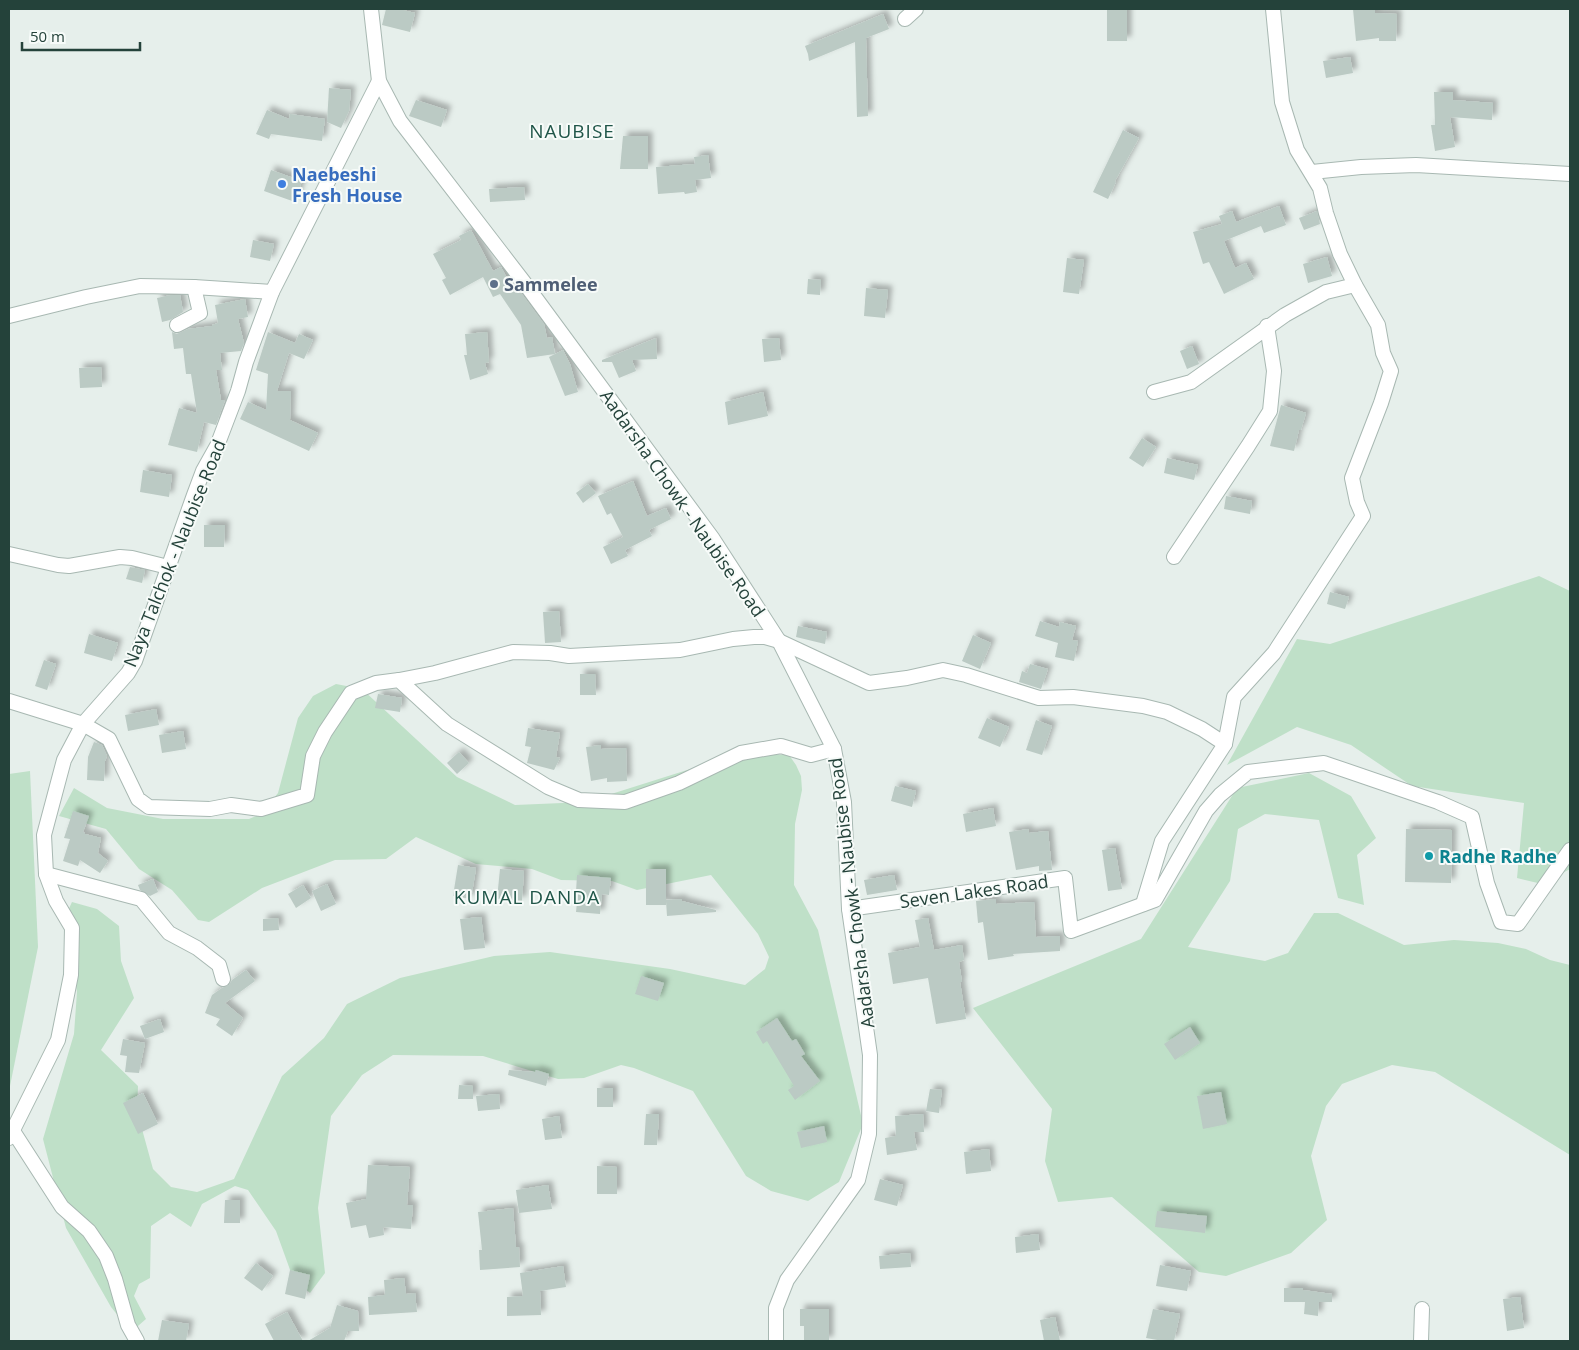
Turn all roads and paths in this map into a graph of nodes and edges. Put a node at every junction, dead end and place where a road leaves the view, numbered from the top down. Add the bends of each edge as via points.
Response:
1 (371, 9) edge
2 (916, 9) edge
3 (1272, 9) edge
4 (905, 18) dead end
5 (379, 81) junction
6 (1312, 172) junction
7 (1570, 174) edge
8 (1355, 285) junction
9 (194, 287) junction
10 (272, 292) junction
11 (9, 316) edge
12 (177, 325) dead end
13 (1267, 326) junction
14 (1154, 392) dead end
15 (9, 554) edge
16 (1174, 556) dead end
17 (168, 567) junction
18 (779, 641) junction
19 (399, 680) junction
20 (9, 701) edge
21 (83, 724) junction
22 (1225, 744) junction
23 (834, 748) junction
24 (1570, 850) edge
25 (46, 874) junction
26 (1143, 904) junction
27 (849, 909) junction
28 (223, 980) dead end
29 (11, 1134) edge
30 (1422, 1309) dead end
31 (137, 1341) edge
32 (776, 1341) edge
33 (1421, 1341) edge

1 - 5 street
2 - 4 street
3 - 6 street via 1282,102 1297,150
5 - 10 street, Naya Talchok - Naubise Road
5 - 18 street, Aadarsha Chowk - Naubise Road via 400,121 707,531
6 - 7 street via 1416,165
6 - 8 street via 1340,254
8 - 13 street via 1326,292
8 - 22 street via 1378,324 1383,353 1391,371 1352,478 1363,516 1274,653 1234,697
9 - 10 street
9 - 11 street via 140,286
9 - 12 street via 200,312
10 - 17 street, Naya Talchok - Naubise Road via 238,391
13 - 14 street via 1190,382
13 - 16 street via 1274,371 1270,411
15 - 17 street via 58,566 132,558
17 - 21 street, Naya Talchok - Naubise Road via 128,673
18 - 19 street via 754,637 680,650 568,656 512,652
18 - 22 street via 869,683 943,670 1039,698 1073,696 1167,712
18 - 23 street, Aadarsha Chowk - Naubise Road
19 - 21 street via 376,683 351,693 313,756 307,795 261,809 231,804 210,809 149,807 138,799 109,739
19 - 23 street via 447,724 548,787 579,800 625,802 679,783 741,753 781,746 811,755
20 - 21 street
21 - 25 street, Naya Talchok - Naubise Road via 64,760 44,835
22 - 26 street via 1162,841
23 - 27 street, Aadarsha Chowk - Naubise Road via 844,802
24 - 26 street, Seven Lakes Road via 1518,924 1500,922 1487,883 1472,816 1324,763 1248,772 1206,811 1155,900
25 - 28 street via 141,899 169,933 197,948 219,966
25 - 29 street, Naya Talchok - Naubise Road via 56,901 72,928 71,975 58,1040
26 - 27 street, Seven Lakes Road via 1071,931 1065,878
27 - 32 street, Aadarsha Chowk - Naubise Road via 870,1055 869,1134 858,1180 787,1280 776,1308
29 - 31 street via 62,1207 89,1231 106,1256 128,1325
30 - 33 street

